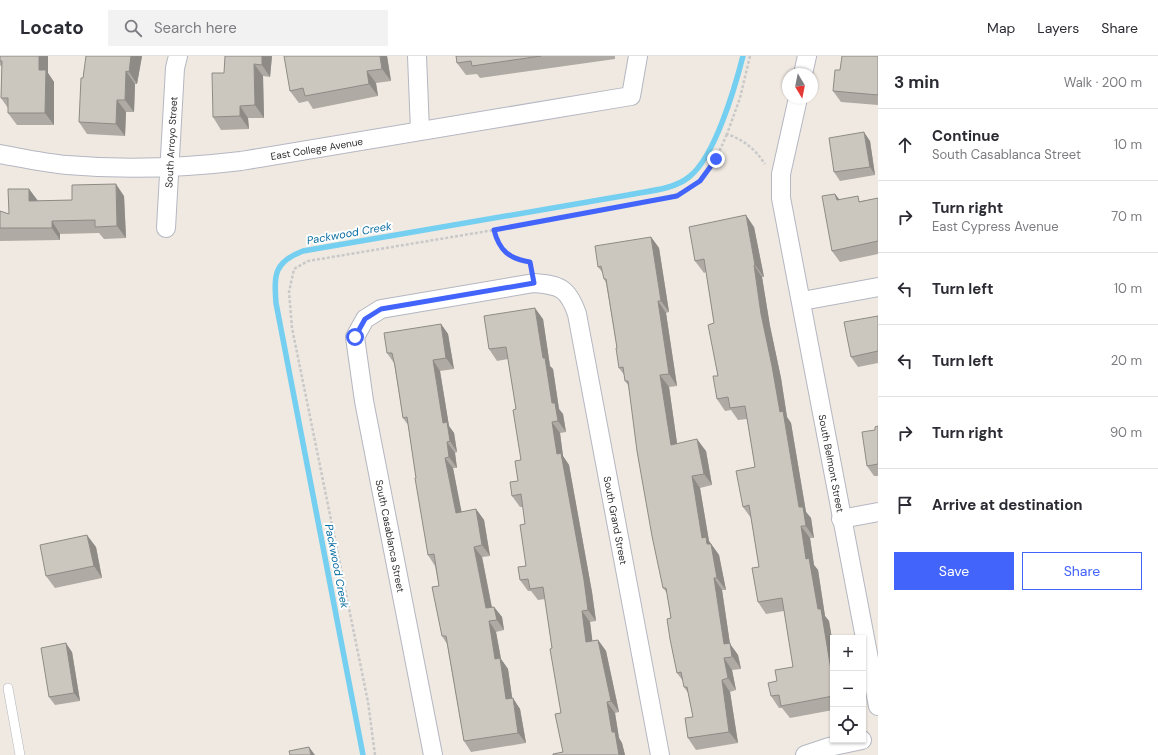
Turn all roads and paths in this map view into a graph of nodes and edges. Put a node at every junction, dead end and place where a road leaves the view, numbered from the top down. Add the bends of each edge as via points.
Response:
1 (178, 56) edge
2 (416, 56) edge
3 (638, 56) edge
4 (750, 56) edge
5 (807, 56) edge
6 (804, 68) edge
7 (797, 104) edge
8 (420, 131) junction
9 (727, 134) junction
10 (0, 154) edge
11 (169, 168) junction
12 (782, 170) junction
13 (166, 228) dead end
14 (494, 230) junction
15 (534, 283) junction
16 (878, 287) edge
17 (802, 301) junction
18 (878, 512) edge
19 (841, 519) junction
20 (8, 688) dead end
21 (878, 706) edge
22 (878, 736) edge
23 (866, 739) edge
24 (848, 743) edge
25 (20, 755) edge
26 (375, 755) edge
27 (433, 755) edge
28 (660, 755) edge
29 (806, 755) edge

1 - 11 street, South Arroyo Street via 175,68
2 - 8 street
3 - 8 street, East College Avenue via 631,96
4 - 9 path via 740,98
5 - 6 street
7 - 12 street, South Belmont Street
8 - 11 street, East College Avenue via 241,161
9 - 12 path via 741,139 756,152 766,166
9 - 14 path via 716,159 700,181 677,196
10 - 11 street, East College Avenue via 66,164
11 - 13 street, South Arroyo Street
12 - 17 street, South Belmont Street via 781,198
14 - 15 path via 497,241 507,254 517,260 530,262
14 - 26 path via 308,261 294,269 289,292 292,328 368,702
15 - 27 street, South Casablanca Street via 381,309 365,319 355,337 364,401
15 - 28 street, South Grand Street via 563,288 572,299 577,314
16 - 17 street
17 - 19 street, South Belmont Street
18 - 19 street
19 - 21 street, South Belmont Street
20 - 25 lane
22 - 23 street
24 - 29 street

